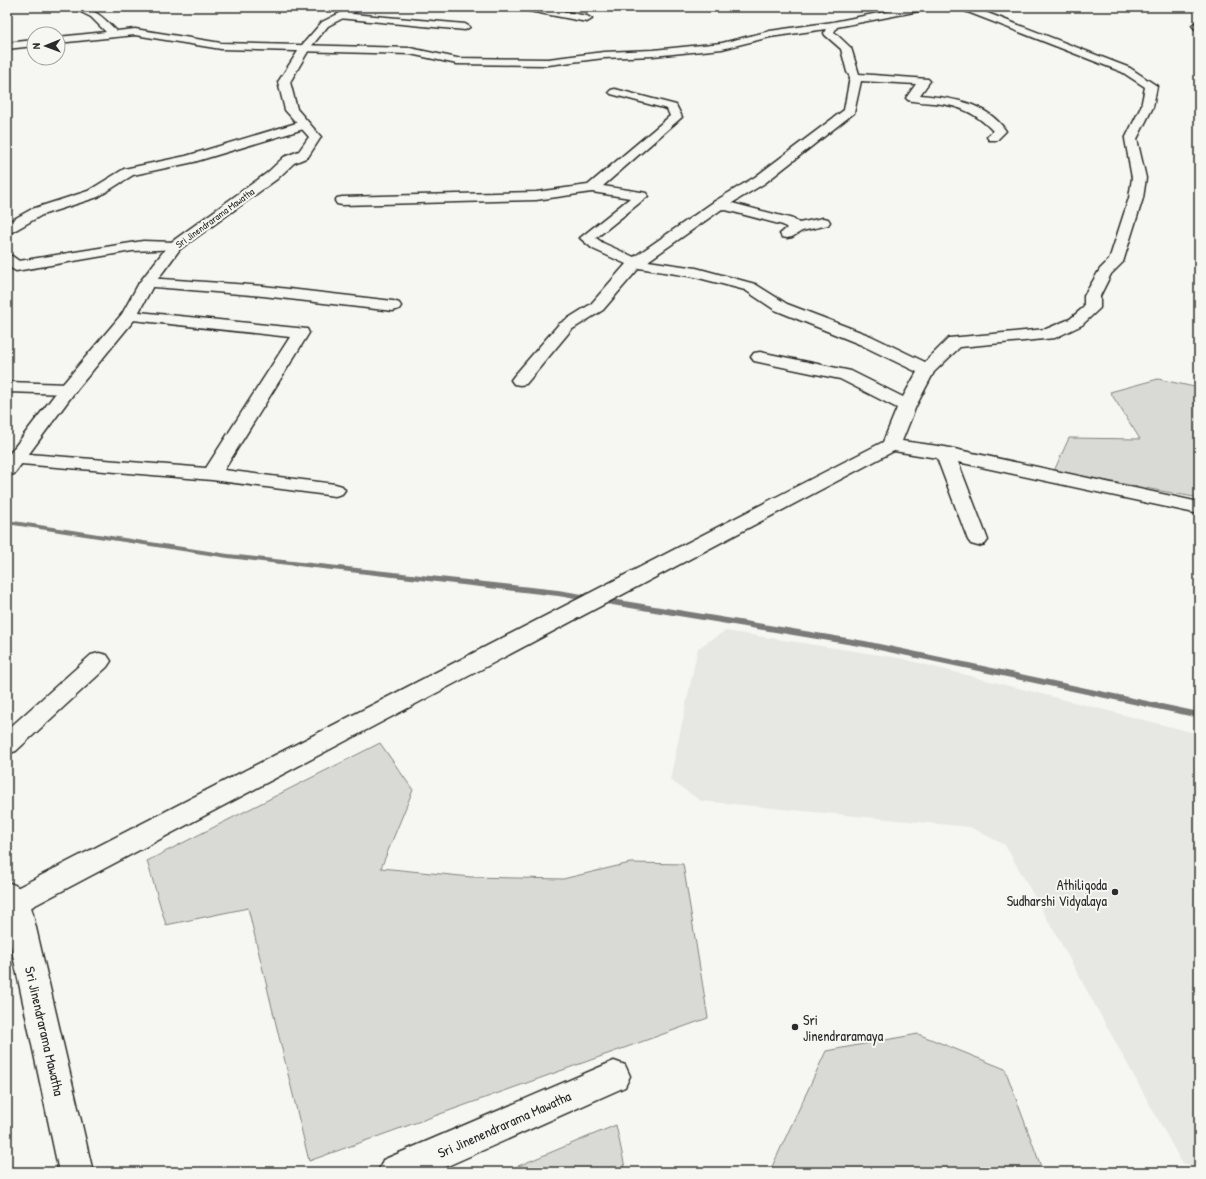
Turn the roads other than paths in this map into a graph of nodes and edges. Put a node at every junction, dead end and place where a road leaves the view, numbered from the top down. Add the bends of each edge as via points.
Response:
1 (76, 7) edge
2 (359, 7) edge
3 (524, 7) edge
4 (887, 7) edge
5 (924, 7) edge
6 (963, 7) edge
7 (898, 11) junction
8 (340, 16) junction
9 (587, 19) dead end
10 (833, 26) junction
11 (464, 27) dead end
12 (113, 33) junction
13 (66, 39) edge
14 (26, 44) edge
15 (7, 46) edge
16 (306, 47) junction
17 (856, 77) junction
18 (615, 92) dead end
19 (303, 125) junction
20 (993, 137) dead end
21 (592, 188) junction
22 (342, 201) dead end
23 (720, 204) junction
24 (823, 222) dead end
25 (7, 229) edge
26 (175, 246) junction
27 (7, 259) edge
28 (635, 263) junction
29 (147, 283) junction
30 (392, 306) dead end
31 (128, 316) junction
32 (760, 357) dead end
33 (927, 370) junction
34 (520, 380) dead end
35 (7, 388) edge
36 (68, 389) junction
37 (907, 406) junction
38 (892, 445) junction
39 (945, 453) junction
40 (12, 464) edge
41 (212, 474) junction
42 (336, 490) dead end
43 (1199, 508) edge
44 (978, 540) dead end
45 (99, 661) dead end
46 (7, 745) edge
47 (11, 898) edge
48 (614, 1076) dead end
49 (76, 1172) edge
50 (395, 1172) edge

1 - 12 street via 94,15
2 - 8 street, Sri Jinendrarama Mawatha
3 - 9 street
4 - 7 street
5 - 7 street
6 - 33 street via 1126,70 1151,86 1147,107 1131,139 1139,178 1136,198 1116,262 1105,272 1092,296 1092,308 1076,322 1049,334 955,342
7 - 10 street
8 - 11 street
8 - 16 street, Sri Jinendrarama Mawatha via 325,24
10 - 16 street via 770,34 722,46 548,62 457,61 410,51
10 - 17 street via 829,33 846,48 852,72
12 - 13 street
12 - 16 street via 134,32 221,46
14 - 15 street
16 - 19 street, Sri Jinendrarama Mawatha via 284,82 291,110
17 - 20 street via 924,80 912,98 970,107 980,112 1000,131
17 - 23 street via 850,111 760,180
18 - 21 street via 672,107 676,117
19 - 25 street via 189,159 129,172 93,194 37,212
19 - 26 street, Sri Jinendrarama Mawatha via 315,138 304,154 289,160 272,176
21 - 22 street via 536,196
21 - 28 street via 641,196 586,238
23 - 24 street via 788,222 792,231
23 - 28 street
26 - 27 street via 136,244 16,266
26 - 29 street, Sri Jinendrarama Mawatha
28 - 33 street via 696,273 750,287 781,307 865,340
28 - 34 street via 597,307 565,327
29 - 30 street via 263,291
29 - 31 street, Sri Jinendrarama Mawatha
31 - 36 street, Sri Jinendrarama Mawatha
31 - 41 street via 301,333
32 - 37 street via 845,375
33 - 37 street
35 - 36 street
36 - 40 street, Sri Jinendrarama Mawatha
37 - 38 street
38 - 39 street
38 - 47 street
39 - 43 street
39 - 44 street
40 - 41 street
41 - 42 street
45 - 46 street
47 - 49 street, Sri Jinendrarama Mawatha
48 - 50 street, Sri Jinenendrarama Mawatha

